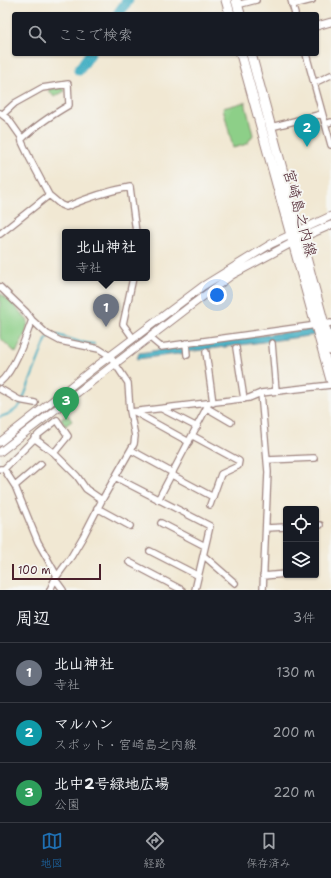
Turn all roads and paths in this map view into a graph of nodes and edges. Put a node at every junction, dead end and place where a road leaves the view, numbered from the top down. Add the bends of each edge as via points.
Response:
1 (226, 0) edge
2 (256, 0) edge
3 (312, 0) edge
4 (292, 3) edge
5 (238, 6) edge
6 (229, 12) edge
7 (331, 22) edge
8 (319, 25) edge
9 (242, 56) edge
10 (252, 56) edge
11 (307, 56) edge
12 (331, 75) edge
13 (314, 83) junction
14 (2, 113) edge
15 (322, 114) junction
16 (328, 123) edge
17 (271, 127) junction
18 (22, 139) junction
19 (331, 145) edge
20 (48, 195) junction
21 (331, 216) edge
22 (331, 225) edge
23 (136, 229) edge
24 (0, 234) edge
25 (296, 237) junction
26 (132, 281) edge
27 (0, 287) edge
28 (32, 320) junction
29 (323, 328) edge
30 (149, 337) junction
31 (134, 338) junction
32 (186, 343) junction
33 (272, 343) dead end
34 (236, 348) dead end
35 (331, 350) edge
36 (206, 352) dead end
37 (187, 355) dead end
38 (110, 356) junction
39 (115, 363) junction
40 (331, 380) edge
41 (0, 382) edge
42 (331, 386) edge
43 (0, 390) edge
44 (276, 391) junction
45 (261, 392) junction
46 (244, 399) junction
47 (35, 403) dead end
48 (210, 405) junction
49 (162, 409) junction
50 (133, 412) junction
51 (231, 422) dead end
52 (197, 427) junction
53 (192, 436) junction
54 (34, 438) junction
55 (0, 442) edge
56 (189, 442) junction
57 (131, 450) junction
58 (0, 452) edge
59 (54, 453) junction
60 (314, 458) dead end
61 (267, 460) junction
62 (41, 464) dead end
63 (2, 469) edge
64 (172, 474) junction
65 (115, 477) junction
66 (15, 486) junction
67 (213, 497) junction
68 (102, 500) junction
69 (158, 500) junction
70 (210, 505) dead end
71 (97, 508) junction
72 (161, 523) dead end
73 (130, 526) dead end
74 (283, 527) edge
75 (266, 528) junction
76 (205, 546) junction
77 (150, 551) dead end
78 (202, 555) junction
79 (129, 562) dead end
80 (283, 574) edge
81 (197, 575) junction
82 (263, 576) junction
83 (56, 578) junction
84 (235, 583) dead end
85 (195, 588) edge
86 (50, 590) edge
87 (63, 590) edge
88 (182, 590) edge
89 (200, 590) edge
90 (263, 590) edge

1 - 6 main road
2 - 5 street
3 - 4 street
7 - 8 street
9 - 25 main road, 宮崎島之内線
10 - 17 main road, 宮崎島之内線
11 - 13 street
12 - 13 street
13 - 15 street
14 - 18 street
14 - 18 street via 42,88 68,84 69,104 40,123
15 - 16 street
15 - 17 street
16 - 19 street
17 - 25 main road, 宮崎島之内線
18 - 20 street
20 - 23 street via 66,207 101,193 130,186
20 - 24 street
21 - 25 street
22 - 25 street
25 - 29 main road, 宮崎島之内線
25 - 30 street via 232,275
25 - 31 street via 271,244 203,286
26 - 31 street via 123,324
27 - 28 street
28 - 38 street via 60,342 99,349
28 - 41 street via 26,338 6,377
29 - 32 street
29 - 35 main road, 宮崎島之内線
29 - 40 main road, 宮崎島之内線
30 - 32 street via 161,346
30 - 39 street
31 - 38 street
32 - 37 street
33 - 44 street
34 - 46 street
36 - 48 street
38 - 39 street
38 - 55 street
39 - 50 street via 128,383
39 - 58 street
42 - 44 street
43 - 47 street
44 - 45 street
45 - 46 street
45 - 61 street
46 - 48 street
48 - 49 street
48 - 51 street
48 - 52 street
49 - 50 street
49 - 52 street
50 - 56 street
50 - 57 street via 135,436
52 - 53 street
53 - 56 street
53 - 67 street via 239,461 238,466 221,474
54 - 59 street
54 - 59 street via 57,420 68,436
54 - 63 street
56 - 64 street
57 - 64 street
57 - 65 street
59 - 68 street via 86,489
60 - 61 street
61 - 75 street
62 - 66 street
63 - 66 street
64 - 67 street
64 - 69 street
65 - 68 street
65 - 69 street
66 - 83 street
67 - 70 street
68 - 71 street
69 - 76 street via 210,526
71 - 73 street
71 - 83 street via 71,557
72 - 76 street
74 - 75 street
75 - 82 street
76 - 78 street
77 - 81 street
78 - 81 street
78 - 84 street
79 - 88 street
80 - 82 street
81 - 85 street
82 - 90 street
83 - 86 street
83 - 87 street
85 - 89 street

